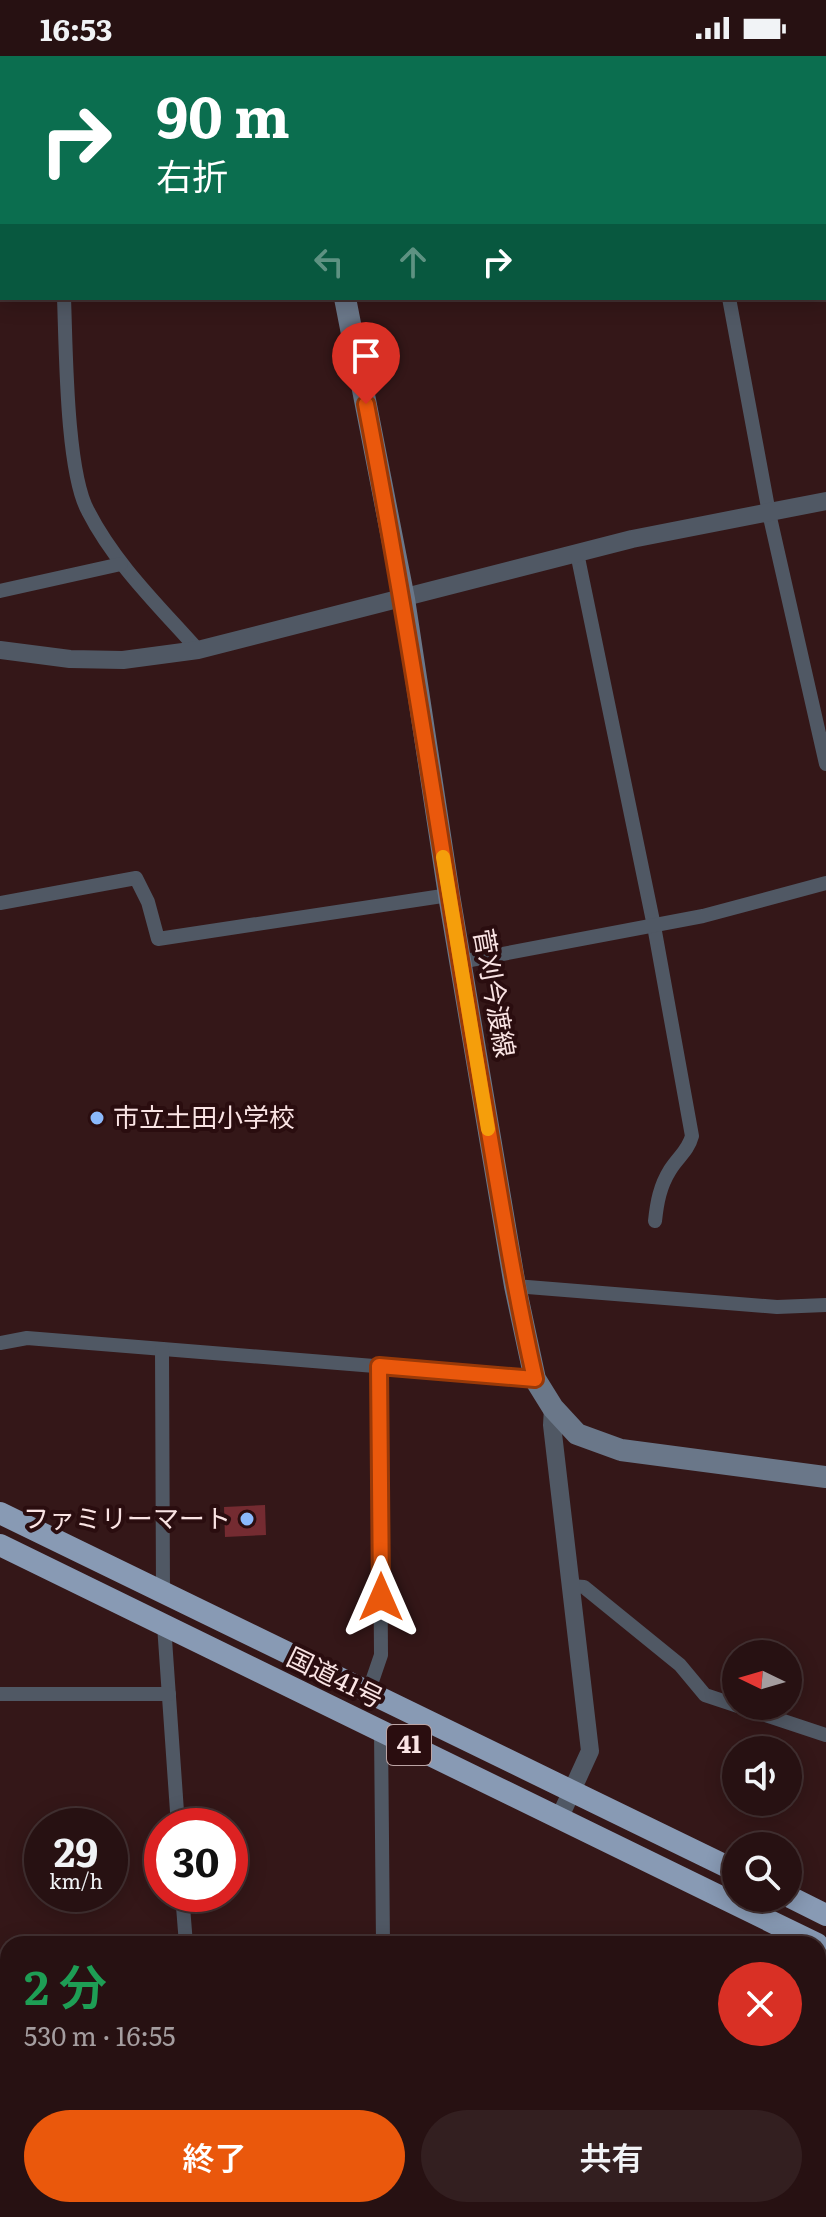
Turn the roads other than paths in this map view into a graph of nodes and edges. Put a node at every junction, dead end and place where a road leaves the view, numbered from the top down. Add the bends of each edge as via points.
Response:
1 (64, 300) edge
2 (345, 300) edge
3 (729, 300) edge
4 (826, 501) edge
5 (769, 513) junction
6 (577, 553) junction
7 (121, 564) junction
8 (0, 591) edge
9 (404, 599) junction
10 (0, 650) edge
11 (198, 650) junction
12 (826, 764) edge
13 (826, 883) edge
14 (449, 895) junction
15 (0, 903) edge
16 (654, 926) junction
17 (460, 962) junction
18 (655, 1221) dead end
19 (515, 1286) junction
20 (826, 1305) edge
21 (0, 1343) edge
22 (162, 1349) junction
23 (379, 1366) junction
24 (535, 1379) junction
25 (553, 1408) junction
26 (826, 1477) edge
27 (0, 1513) edge
28 (0, 1545) edge
29 (571, 1586) junction
30 (163, 1593) junction
31 (164, 1625) junction
32 (368, 1693) junction
33 (0, 1694) edge
34 (169, 1694) junction
35 (381, 1731) junction
36 (826, 1735) edge
37 (572, 1791) junction
38 (177, 1808) edge
39 (559, 1819) junction
40 (722, 1864) edge
41 (802, 1903) edge
42 (183, 1912) edge
43 (826, 1915) edge
44 (185, 1936) edge
45 (383, 1936) edge
46 (801, 1936) edge

1 - 7 street via 79,481 86,509
2 - 9 main road, 菅刈今渡線
3 - 5 street
4 - 5 street
5 - 6 street
5 - 12 street
6 - 9 street
6 - 16 street
7 - 8 street
7 - 11 street
9 - 11 street
9 - 14 main road, 菅刈今渡線
10 - 11 street via 123,660
13 - 16 street
14 - 15 street via 158,939 136,878
14 - 17 main road, 菅刈今渡線
16 - 17 street
16 - 18 street via 692,1136 658,1196
17 - 19 main road, 菅刈今渡線
19 - 20 street via 777,1307
19 - 24 main road, 菅刈今渡線
21 - 22 street via 27,1338
22 - 23 street
22 - 30 street
23 - 24 street
23 - 32 street via 381,1655
24 - 25 main road, 菅刈今渡線
25 - 26 main road, 菅刈今渡線 via 577,1434 621,1450
25 - 29 street
27 - 30 highway, 国道41号 / 41
28 - 31 highway, 国道41号 / 41
29 - 36 street via 584,1587 680,1665 705,1695
29 - 37 street via 590,1751
30 - 32 highway, 国道41号 / 41
31 - 34 street
31 - 35 highway, 国道41号 / 41
32 - 37 highway, 国道41号 / 41
33 - 34 street
34 - 38 street
35 - 39 highway, 国道41号 / 41
35 - 45 street
37 - 39 street
37 - 40 highway, 国道41号 / 41
39 - 46 highway, 国道41号 / 41
41 - 43 highway
42 - 44 street

